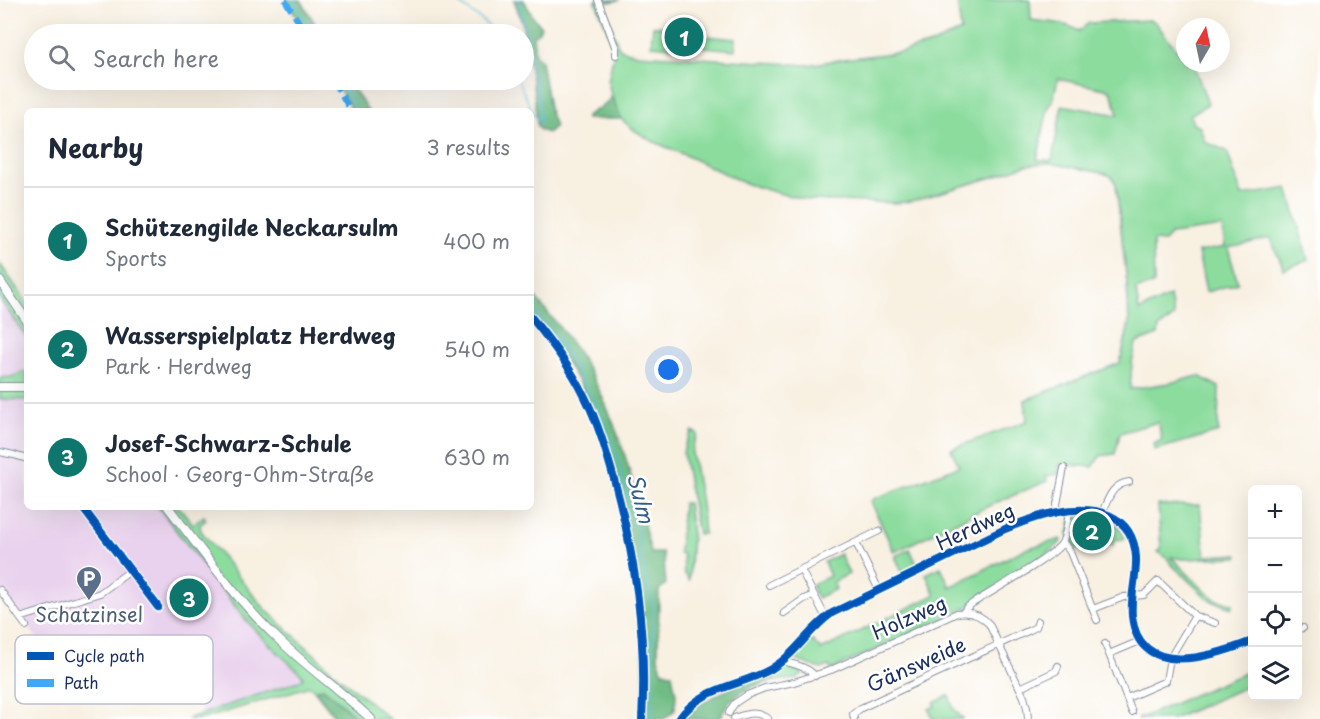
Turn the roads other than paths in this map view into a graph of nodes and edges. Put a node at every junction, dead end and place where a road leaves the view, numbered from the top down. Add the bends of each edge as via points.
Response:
1 (598, 0) edge
2 (616, 55) dead end
3 (0, 281) edge
4 (24, 317) edge
5 (0, 387) edge
6 (24, 387) edge
7 (0, 452) edge
8 (24, 458) edge
9 (1064, 468) dead end
10 (1130, 482) dead end
11 (84, 510) edge
12 (170, 510) edge
13 (1070, 510) junction
14 (1058, 512) junction
15 (1102, 513) junction
16 (879, 531) dead end
17 (1062, 542) junction
18 (856, 543) junction
19 (801, 570) junction
20 (130, 571) junction
21 (769, 585) dead end
22 (0, 590) edge
23 (879, 590) junction
24 (814, 595) junction
25 (1132, 595) junction
26 (158, 607) dead end
27 (1093, 609) junction
28 (964, 612) junction
29 (784, 613) dead end
30 (1195, 616) junction
31 (20, 618) junction
32 (826, 618) junction
33 (1097, 620) dead end
34 (1038, 621) dead end
35 (1215, 623) dead end
36 (26, 626) dead end
37 (1140, 641) junction
38 (1248, 642) edge
39 (1105, 644) dead end
40 (1000, 645) junction
41 (1109, 654) junction
42 (1170, 658) junction
43 (783, 661) junction
44 (1058, 666) dead end
45 (815, 676) junction
46 (1020, 688) junction
47 (1126, 698) junction
48 (1132, 712) dead end
49 (730, 717) edge
50 (371, 719) edge
51 (679, 719) edge
52 (768, 719) edge
53 (854, 719) edge
54 (1028, 719) edge

1 - 2 street
3 - 4 main road
5 - 6 main road
7 - 8 street
9 - 14 street
10 - 15 street via 1115,488
11 - 20 street
12 - 50 main road via 264,625
13 - 14 street, Herdweg
13 - 15 street, Herdweg
13 - 17 street
14 - 23 street, Herdweg via 1005,529
15 - 25 street, Herdweg via 1123,524 1131,537 1136,558
16 - 18 street
17 - 27 street via 1070,552
17 - 28 street, Holzweg via 1042,560 972,603
18 - 19 street
18 - 23 street
19 - 21 street
19 - 24 street
20 - 26 street
20 - 31 street via 100,593
22 - 31 street
23 - 32 street, Herdweg
24 - 29 street
24 - 32 street
25 - 27 street
25 - 30 street via 1144,595 1158,581
25 - 37 street, Herdweg via 1132,619
27 - 33 street
28 - 40 street via 984,618
28 - 45 street, Holzweg
30 - 35 street
30 - 42 street
31 - 36 street
32 - 43 street, Herdweg
34 - 40 street, Gänsweide via 1036,627
37 - 41 street
37 - 42 street via 1151,651
38 - 42 street via 1207,656
39 - 41 street
40 - 46 street
40 - 53 street, Gänsweide via 861,708 853,714
41 - 47 street
42 - 47 street via 1166,681
43 - 45 street
43 - 51 street, Herdweg via 705,695
44 - 46 street via 1056,671
45 - 49 street, Holzweg via 747,695 735,703
46 - 54 street
47 - 48 street
49 - 52 street via 751,713

